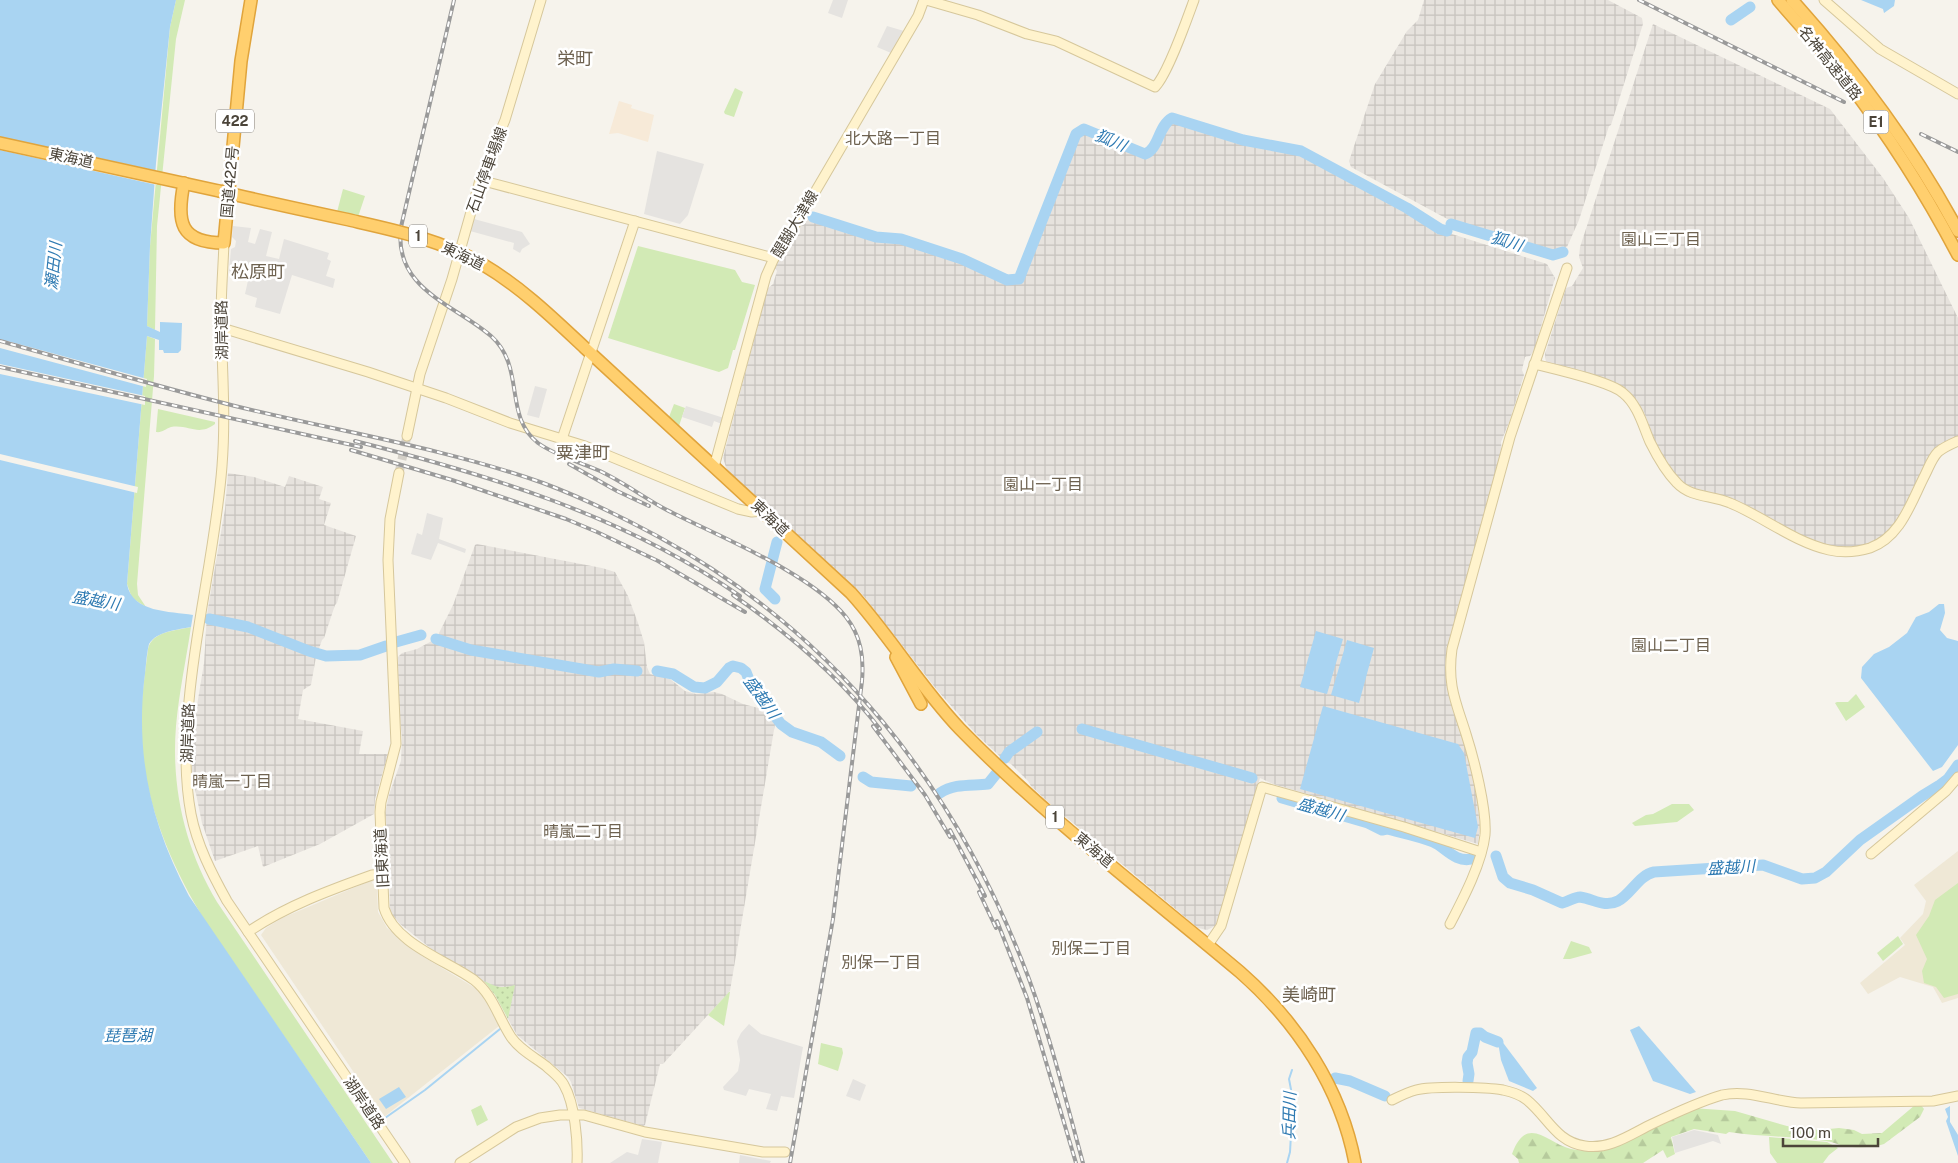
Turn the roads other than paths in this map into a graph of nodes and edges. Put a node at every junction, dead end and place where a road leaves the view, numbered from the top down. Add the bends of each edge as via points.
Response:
1 (251, 0) edge
2 (541, 0) edge
3 (925, 0) edge
4 (1194, 0) edge
5 (1778, 0) edge
6 (1792, 0) edge
7 (1824, 0) edge
8 (1958, 94) edge
9 (0, 143) edge
10 (480, 180) junction
11 (184, 183) junction
12 (635, 222) junction
13 (1958, 232) edge
14 (224, 243) junction
15 (1958, 255) edge
16 (774, 258) junction
17 (1567, 268) dead end
18 (222, 328) junction
19 (588, 351) junction
20 (1534, 364) junction
21 (417, 388) junction
22 (407, 436) tunnel mouth
23 (562, 439) junction
24 (1958, 441) edge
25 (714, 467) junction
26 (399, 473) tunnel mouth
27 (762, 511) junction
28 (891, 643) junction
29 (916, 674) junction
30 (931, 694) junction
31 (921, 704) junction
32 (1958, 778) edge
33 (1481, 852) junction
34 (1871, 854) dead end
35 (383, 874) junction
36 (1450, 924) dead end
37 (248, 932) junction
38 (1208, 945) junction
39 (1958, 1096) edge
40 (1392, 1100) dead end
41 (573, 1115) junction
42 (785, 1152) dead end
43 (404, 1163) edge
44 (460, 1163) edge
45 (577, 1163) edge
46 (1355, 1163) edge

1 - 14 highway, 国道422号 / 422 via 240,68
2 - 10 street, 石山停車場線 via 505,120
3 - 4 street, 醍醐大津線 via 1056,41 1155,87
3 - 16 street, 醍醐大津線
5 - 15 highway, 名神高速道路 / E1 via 1846,80 1880,126
6 - 13 highway, 名神高速道路 / E1 via 1885,115
7 - 8 street via 1880,49
9 - 11 highway, 東海道 / 1
10 - 12 street
10 - 21 street, 石山停車場線
11 - 14 highway via 180,209 183,228 192,237
11 - 19 highway, 東海道 / 1, bridge via 406,233 455,250 511,283
12 - 16 street
12 - 19 street
14 - 18 street, 湖岸道路
16 - 25 street, 醍醐大津線 via 766,276
17 - 20 street
18 - 21 street
18 - 37 street, 湖岸道路 via 222,468 190,683 185,744 186,782 191,815 207,861
19 - 23 street
19 - 25 highway, 東海道 / 1
20 - 24 street via 1610,386 1623,393 1634,406 1662,463 1682,488 1728,502 1828,550 1862,550 1891,535 1903,519 1935,455
20 - 33 street via 1498,479 1454,640 1450,667 1454,698 1473,758 1484,818
21 - 22 street
21 - 23 street
23 - 27 street via 738,509
25 - 27 highway, 東海道 / 1
26 - 35 street, 旧東海道 via 389,531 396,744 381,802
27 - 28 highway, 東海道 / 1 via 851,594
28 - 29 highway, 東海道 / 1
28 - 31 highway via 898,663
29 - 30 highway, 東海道 / 1
29 - 31 highway
30 - 31 highway via 924,695
30 - 38 highway, 東海道 / 1 via 959,727 1044,808
32 - 34 street
33 - 36 street
33 - 38 street via 1404,826 1262,787 1221,926
35 - 37 street via 295,905
35 - 41 street, 旧東海道 via 384,908 389,920 418,946 473,979 484,990 512,1038 560,1080 569,1097
37 - 43 street, 湖岸道路
38 - 46 highway, 東海道 / 1 via 1260,990 1301,1038 1332,1092
39 - 40 street via 1933,1100 1801,1104 1747,1093 1732,1094 1694,1105 1598,1147 1568,1142 1527,1100 1502,1090 1426,1088
41 - 42 street via 584,1115 645,1132 759,1151
41 - 44 street via 548,1116 516,1127
41 - 45 street, 旧東海道

